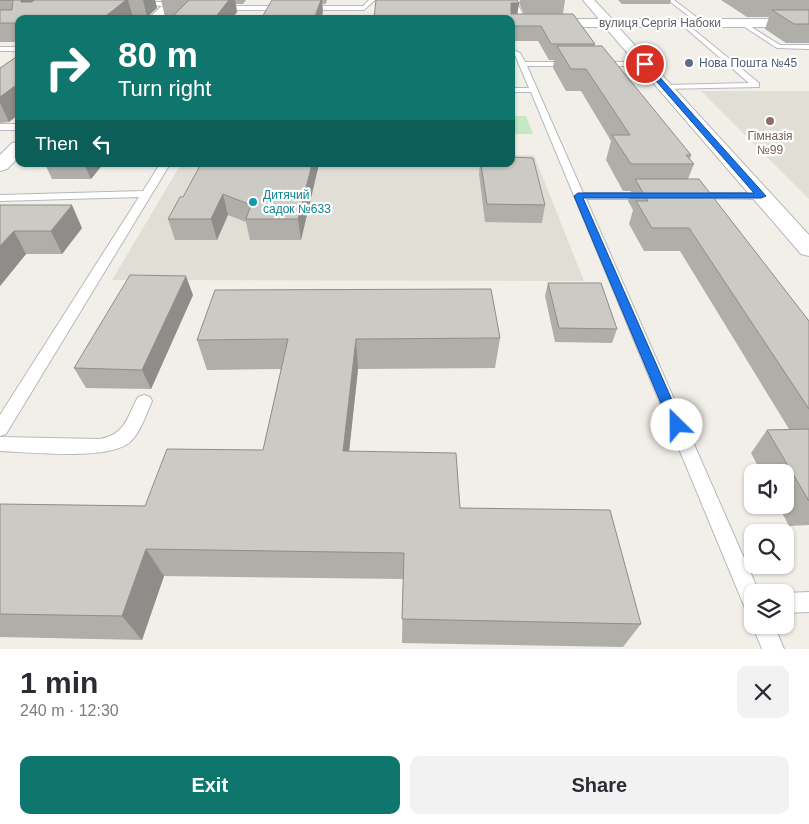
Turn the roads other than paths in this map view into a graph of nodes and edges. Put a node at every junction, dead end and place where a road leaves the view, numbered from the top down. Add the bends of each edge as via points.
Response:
1 (229, 0) edge
2 (372, 0) edge
3 (513, 0) edge
4 (588, 0) edge
5 (671, 0) edge
6 (133, 4) dead end
7 (171, 5) edge
8 (214, 8) edge
9 (222, 8) junction
10 (159, 15) edge
11 (515, 23) edge
12 (525, 23) junction
13 (608, 23) junction
14 (683, 23) junction
15 (701, 23) junction
16 (742, 23) junction
17 (809, 23) edge
18 (809, 47) edge
19 (0, 49) edge
20 (15, 49) edge
21 (515, 53) edge
22 (523, 64) junction
23 (578, 64) edge
24 (587, 64) edge
25 (645, 64) junction
26 (665, 87) junction
27 (515, 90) edge
28 (534, 90) junction
29 (0, 127) edge
30 (15, 127) edge
31 (15, 151) edge
32 (0, 165) edge
33 (163, 167) edge
34 (146, 194) junction
35 (578, 196) junction
36 (654, 196) edge
37 (682, 196) edge
38 (761, 196) junction
39 (0, 198) edge
40 (809, 249) edge
41 (144, 401) dead end
42 (0, 429) edge
43 (0, 444) edge
44 (745, 584) edge
45 (809, 602) edge
46 (794, 603) edge
47 (767, 634) edge
48 (774, 649) edge

1 - 9 lane
2 - 9 lane via 364,8
3 - 12 lane
4 - 13 street
5 - 15 lane
6 - 7 lane
7 - 10 street
8 - 9 lane
11 - 12 street, вулиця Сергія Набоки
12 - 13 street, вулиця Сергія Набоки
13 - 14 street, вулиця Сергія Набоки
13 - 25 street
14 - 15 street, вулиця Сергія Набоки
14 - 26 lane via 756,85
15 - 16 street, вулиця Сергія Набоки
16 - 17 street, вулиця Сергія Набоки
16 - 18 lane via 779,47
19 - 20 lane
21 - 22 lane
22 - 23 lane
22 - 28 lane
24 - 25 lane
25 - 26 street
26 - 38 street
27 - 28 lane
28 - 35 lane
29 - 30 lane
31 - 32 street
33 - 34 lane
34 - 39 lane
34 - 42 lane
35 - 36 lane
35 - 44 lane
37 - 38 lane
38 - 40 street
41 - 43 lane via 125,438 114,444
45 - 46 lane
47 - 48 lane

